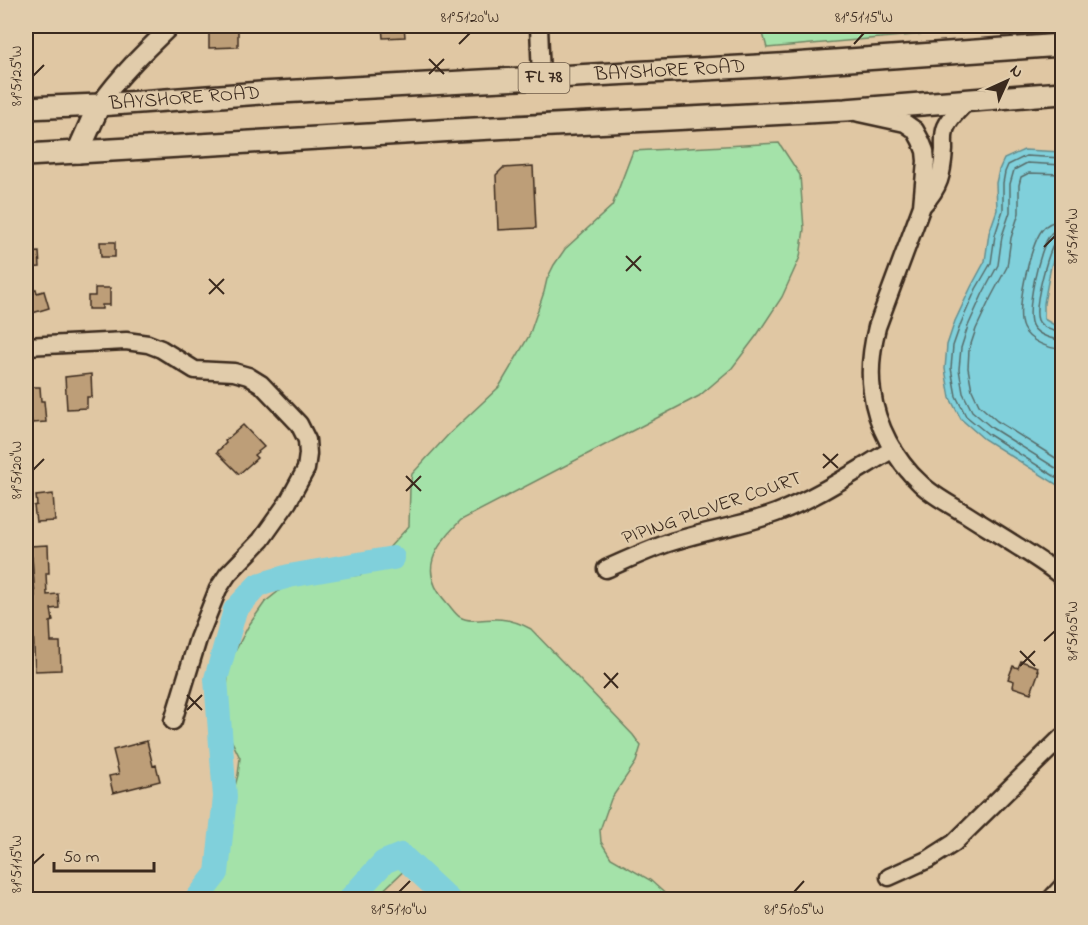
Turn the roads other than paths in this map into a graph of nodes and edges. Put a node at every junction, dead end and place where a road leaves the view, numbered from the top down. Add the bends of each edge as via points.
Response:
1 (171, 26) edge
2 (538, 26) edge
3 (1062, 45) edge
4 (541, 78) junction
5 (1062, 81) edge
6 (1062, 93) edge
7 (973, 101) junction
8 (99, 105) junction
9 (26, 108) edge
10 (845, 110) junction
11 (78, 152) junction
12 (26, 155) edge
13 (922, 206) junction
14 (26, 346) edge
15 (893, 449) junction
16 (606, 569) dead end
17 (1062, 577) edge
18 (173, 721) dead end
19 (1062, 737) edge
20 (889, 877) dead end
21 (1062, 887) edge
22 (1050, 900) edge

1 - 8 street
2 - 4 street
3 - 4 main road, BAYSHORE ROAD / FL 78
4 - 8 main road, BAYSHORE ROAD / FL 78
5 - 7 main road
6 - 7 main road
7 - 10 main road
7 - 13 street via 947,124 938,185
8 - 9 main road, BAYSHORE ROAD / FL 78
8 - 11 main road
10 - 11 main road
10 - 13 street via 905,123 915,130 925,151
11 - 12 main road
13 - 15 street via 873,342 872,391 876,412
14 - 18 street via 126,341 161,349 195,370 248,376 261,384 299,424 307,440 306,469 293,494 261,540 219,589 198,639
15 - 16 street, PIPING PLOVER COURT via 792,506 669,543
15 - 17 street via 921,484
19 - 20 street via 954,843
21 - 22 street

